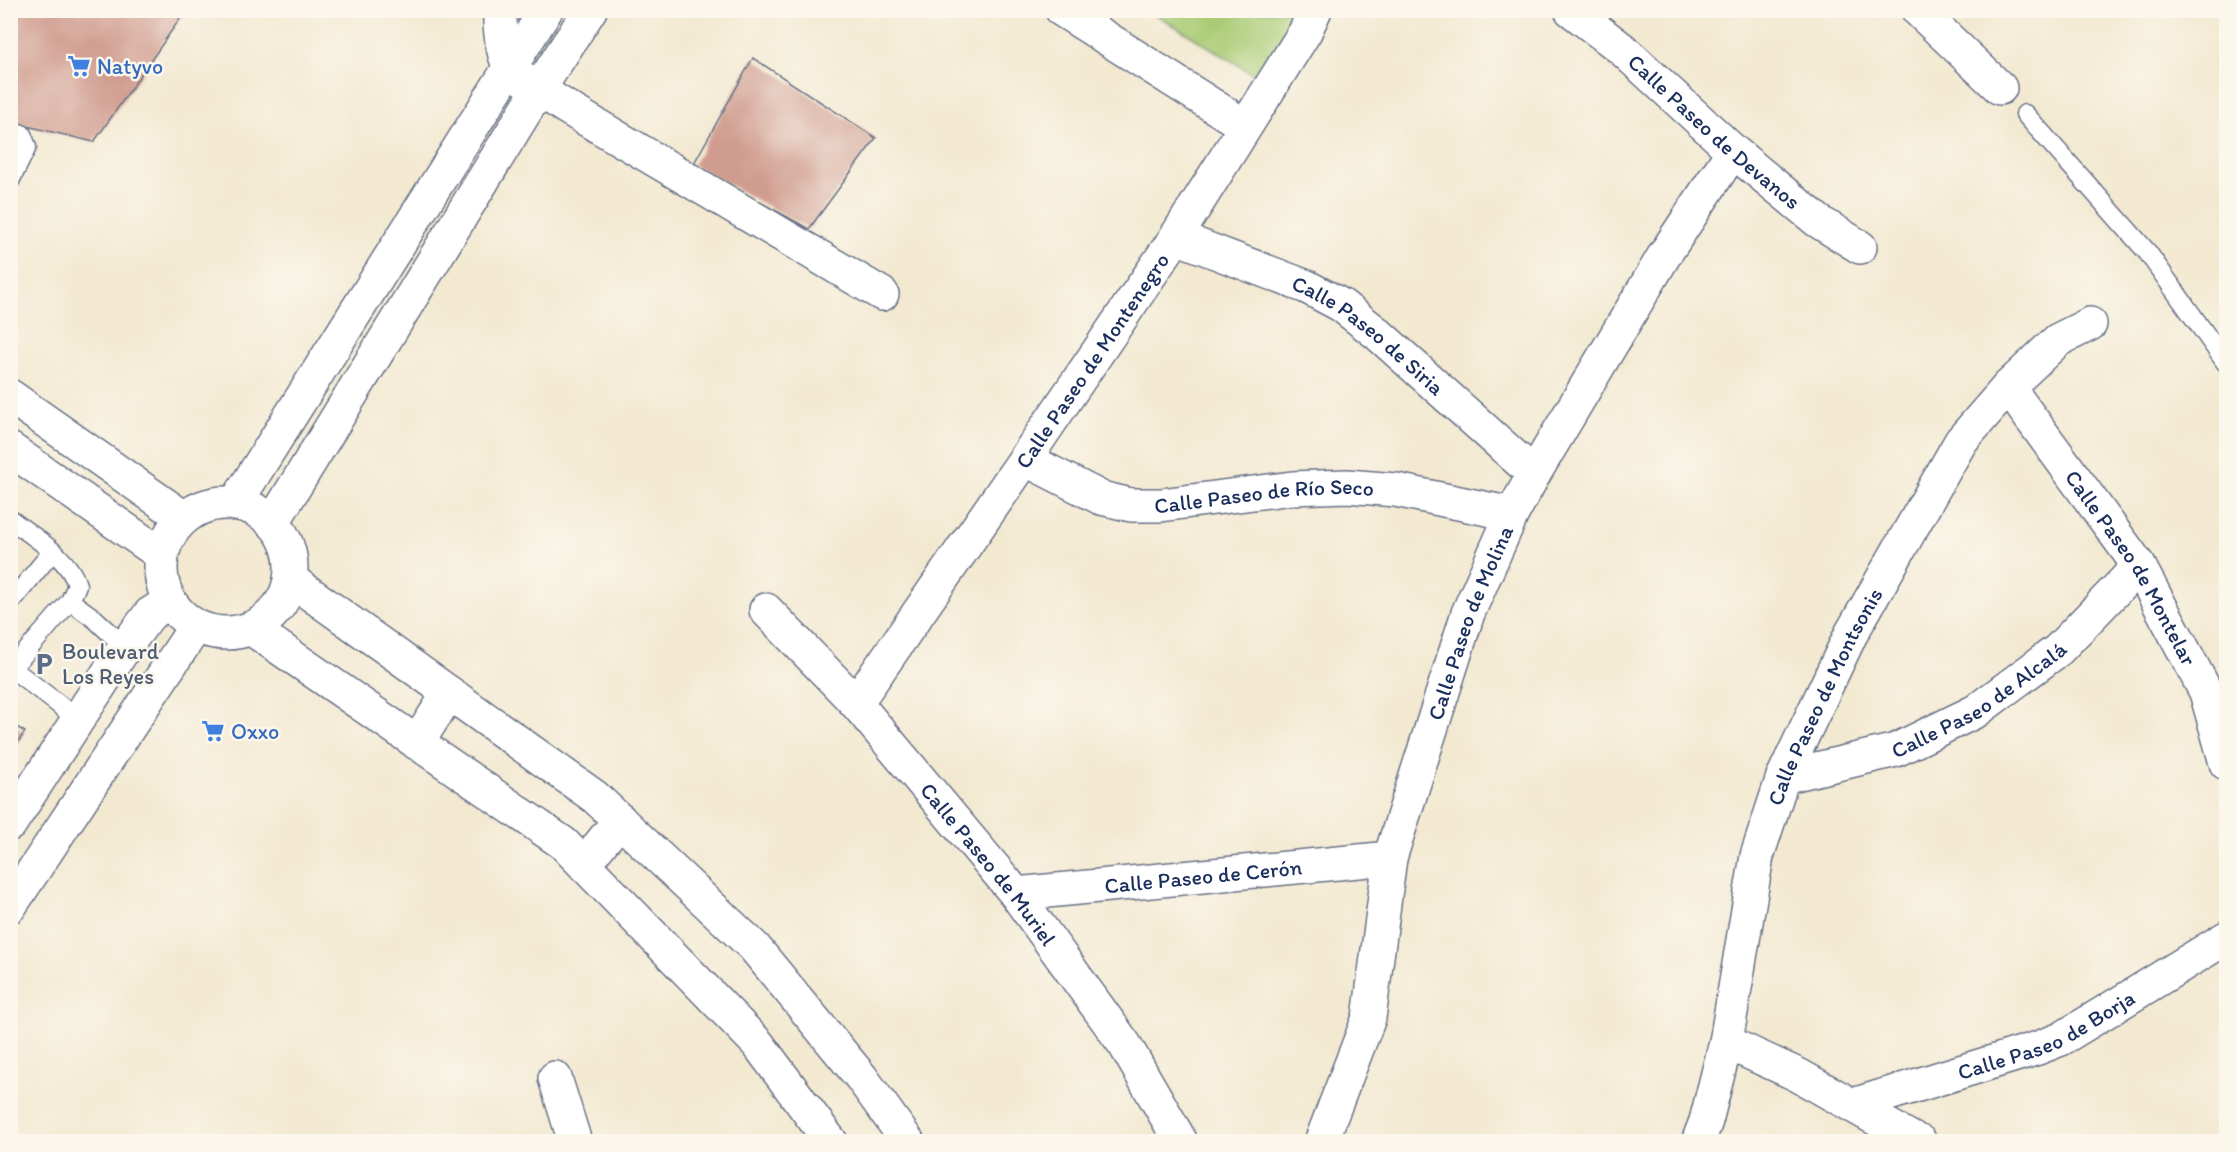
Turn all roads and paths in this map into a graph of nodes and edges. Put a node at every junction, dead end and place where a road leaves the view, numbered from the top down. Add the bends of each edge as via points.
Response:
1 (500, 10) edge
2 (546, 10) edge
3 (590, 10) edge
4 (1062, 10) edge
5 (1315, 10) edge
6 (1571, 10) edge
7 (1918, 10) edge
8 (510, 67) junction
9 (2000, 88) dead end
10 (539, 89) junction
11 (2025, 114) dead end
12 (1245, 126) junction
13 (10, 130) edge
14 (1733, 151) junction
15 (10, 181) edge
16 (1176, 237) junction
17 (1860, 247) dead end
18 (882, 294) dead end
19 (2090, 324) dead end
20 (2226, 363) edge
21 (2008, 387) junction
22 (10, 396) edge
23 (14, 458) edge
24 (1025, 459) junction
25 (1534, 474) junction
26 (235, 504) junction
27 (1512, 514) junction
28 (184, 518) junction
29 (10, 519) edge
30 (273, 522) junction
31 (52, 552) junction
32 (162, 555) junction
33 (2139, 566) junction
34 (291, 580) junction
35 (70, 601) junction
36 (170, 602) junction
37 (10, 603) edge
38 (766, 610) dead end
39 (196, 626) junction
40 (252, 629) junction
41 (125, 647) junction
42 (11, 667) edge
43 (449, 693) junction
44 (856, 703) junction
45 (79, 720) junction
46 (417, 743) junction
47 (2226, 763) edge
48 (1783, 777) junction
49 (620, 820) junction
50 (10, 824) edge
51 (1390, 858) junction
52 (584, 864) junction
53 (1016, 894) junction
54 (10, 906) edge
55 (2226, 938) edge
56 (1726, 1042) junction
57 (555, 1078) dead end
58 (1852, 1105) junction
59 (575, 1142) edge
60 (831, 1142) edge
61 (908, 1142) edge
62 (1181, 1142) edge
63 (1321, 1142) edge
64 (1698, 1142) edge
65 (1920, 1142) edge

1 - 8 street via 498,27
2 - 8 street
3 - 10 street
4 - 12 street
5 - 12 street, Calle Paseo de Montenegro
6 - 14 street, Calle Paseo de Devanos via 1622,49
7 - 9 street
8 - 10 street
8 - 26 street
10 - 18 street
10 - 30 street
11 - 20 lane via 2148,253
12 - 16 street, Calle Paseo de Montenegro
13 - 15 lane via 22,134 27,147
14 - 17 street, Calle Paseo de Devanos via 1818,221
14 - 25 street, Calle Paseo de Molina via 1665,254
16 - 24 street, Calle Paseo de Montenegro
16 - 25 street, Calle Paseo de Siria via 1307,287 1341,305
19 - 21 street, Calle Paseo de Montsonis via 2058,340
21 - 33 street, Calle Paseo de Montelar
21 - 48 street, Calle Paseo de Montsonis via 1960,441 1851,634
22 - 28 street
23 - 32 street
24 - 27 street, Calle Paseo de Río Seco via 1101,498 1131,505 1347,486 1396,490
24 - 44 street, Calle Paseo de Montenegro
25 - 27 street, Calle Paseo de Molina
26 - 28 street via 208,506
26 - 30 street via 255,510
27 - 51 street, Calle Paseo de Molina via 1468,613
28 - 32 street via 174,528
29 - 31 lane
30 - 34 street via 285,539 291,559
31 - 35 lane via 74,572 77,585
31 - 37 lane
32 - 36 street via 163,587
33 - 47 street, Calle Paseo de Montelar via 2206,692
33 - 48 street, Calle Paseo de Alcalá via 2058,650 1976,711 1896,750
34 - 40 street via 279,607
34 - 43 street
35 - 41 lane
35 - 42 lane
36 - 39 street
36 - 41 street via 150,614
38 - 44 street, Calle Paseo de Muriel
39 - 40 street via 214,633
39 - 54 street
40 - 46 street
41 - 45 street
42 - 45 lane
43 - 46 street
43 - 49 street via 595,797
44 - 53 street, Calle Paseo de Muriel
45 - 50 street
46 - 52 street via 563,843
48 - 56 street, Calle Paseo de Montsonis via 1757,856
49 - 52 street
49 - 61 street via 754,948 861,1077
51 - 53 street, Calle Paseo de Cerón
51 - 63 street, Calle Paseo de Molina via 1369,1018
52 - 60 street via 758,1044
53 - 62 street, Calle Paseo de Muriel via 1125,1045
55 - 58 street, Calle Paseo de Borja via 2061,1039
56 - 58 street
56 - 64 street, Calle Paseo de Montsonis
57 - 59 street
58 - 65 street

